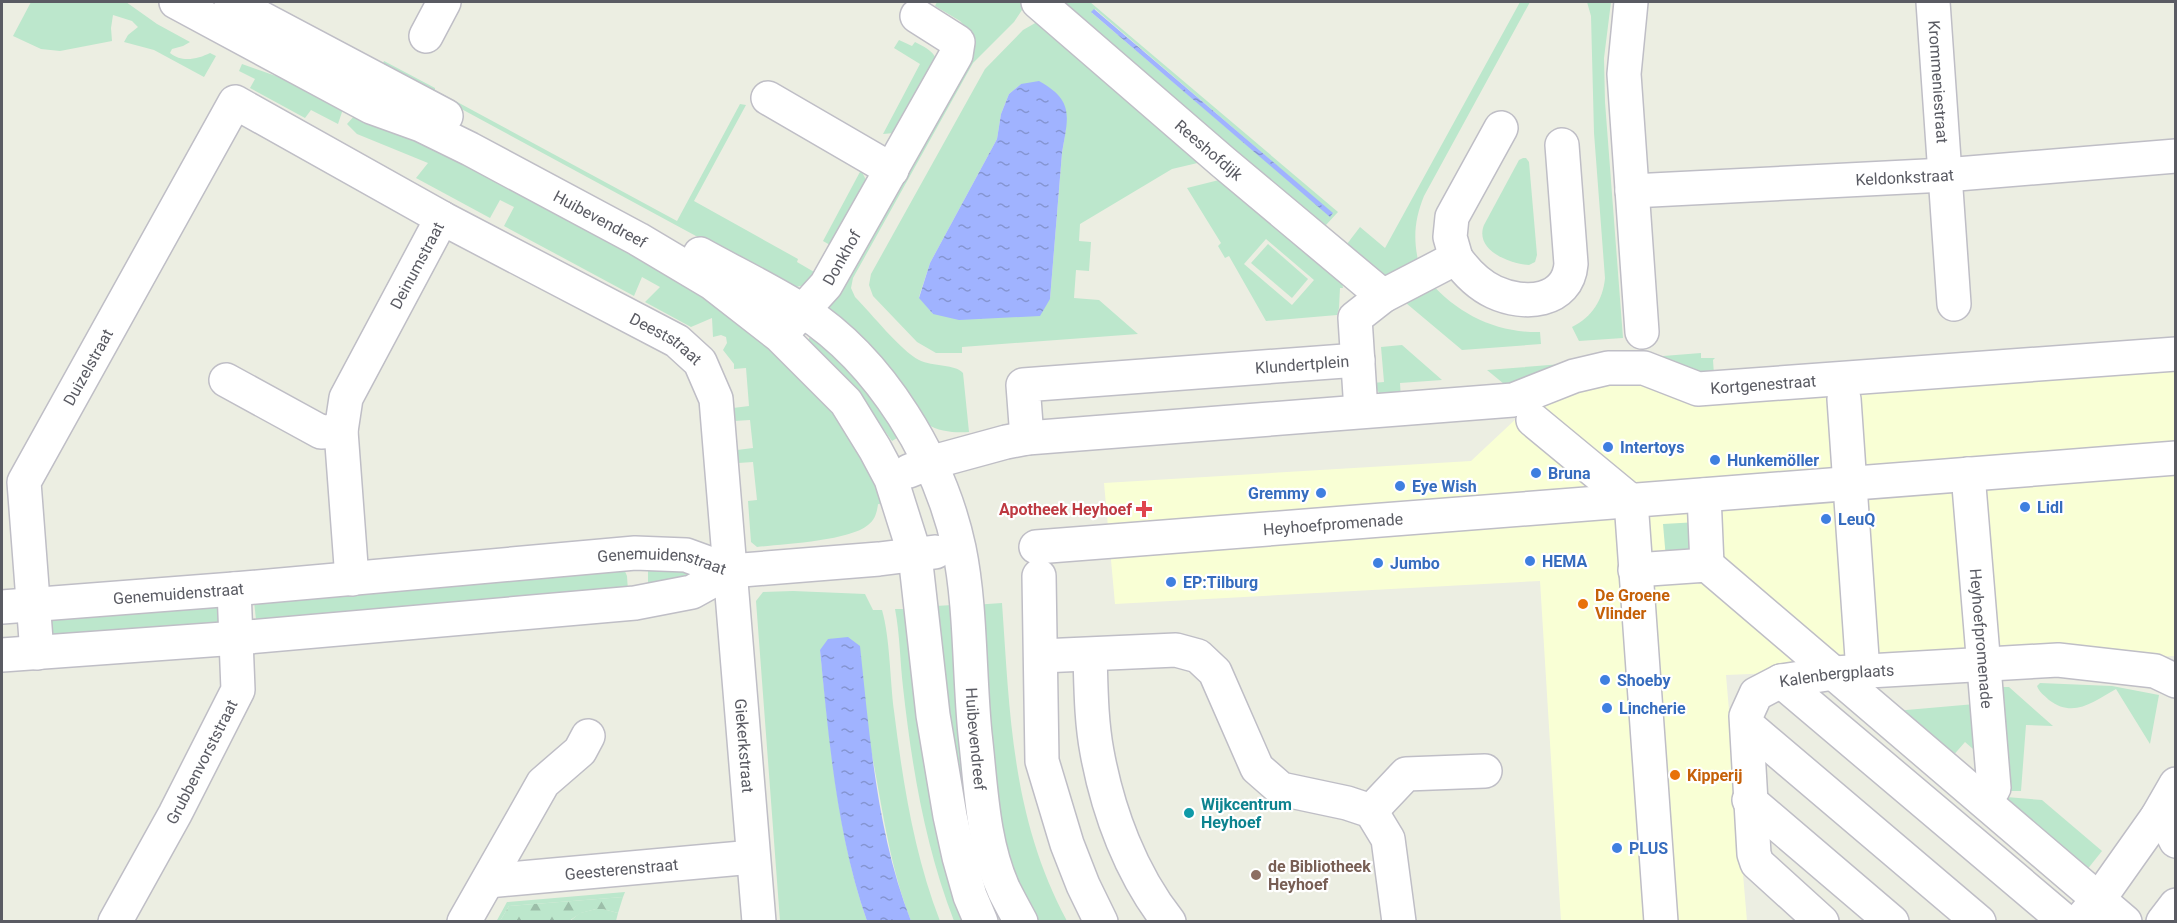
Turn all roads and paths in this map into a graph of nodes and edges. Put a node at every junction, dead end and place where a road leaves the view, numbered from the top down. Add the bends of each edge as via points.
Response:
1 (176, 2) edge
2 (231, 2) edge
3 (444, 2) edge
4 (1038, 2) edge
5 (1631, 2) edge
6 (1933, 2) edge
7 (918, 16) dead end
8 (426, 36) dead end
9 (768, 98) dead end
10 (234, 102) joint
11 (1501, 128) dead end
12 (1562, 145) dead end
13 (2175, 156) edge
14 (892, 170) junction
15 (1945, 175) junction
16 (1632, 191) junction
17 (442, 218) junction
18 (1456, 258) junction
19 (1383, 296) junction
20 (1954, 304) dead end
21 (804, 311) junction
22 (1642, 332) dead end
23 (780, 336) junction
24 (2175, 354) edge
25 (1358, 360) junction
26 (226, 380) dead end
27 (1844, 399) dead end
28 (1361, 411) junction
29 (1533, 420) dead end
30 (341, 431) junction
31 (1027, 438) junction
32 (2175, 458) edge
33 (929, 463) junction
34 (1968, 474) junction
35 (891, 479) junction
36 (1850, 483) junction
37 (1704, 495) junction
38 (1631, 501) junction
39 (959, 550) junction
40 (635, 553) junction
41 (915, 555) junction
42 (1707, 565) junction
43 (1635, 570) junction
44 (730, 571) junction
45 (352, 579) junction
46 (234, 589) junction
47 (635, 603) junction
48 (34, 605) junction
49 (2, 607) edge
50 (237, 638) junction
51 (37, 653) junction
52 (2, 655) edge
53 (1090, 655) junction
54 (1041, 656) junction
55 (1984, 665) junction
56 (1848, 672) junction
57 (1781, 681) junction
58 (2175, 681) edge
59 (1746, 725) junction
60 (588, 736) dead end
61 (1485, 771) dead end
62 (1749, 800) junction
63 (1985, 801) junction
64 (2170, 808) edge
65 (1371, 811) junction
66 (753, 857) junction
67 (488, 881) junction
68 (2175, 905) edge
69 (2089, 910) edge
70 (115, 921) edge
71 (464, 921) edge
72 (759, 921) edge
73 (981, 921) edge
74 (1021, 921) edge
75 (1101, 921) edge
76 (1169, 921) edge
77 (1399, 921) edge
78 (1661, 921) edge
79 (1822, 921) edge
80 (1892, 921) edge
81 (1978, 921) edge
82 (2066, 921) edge
83 (2125, 921) edge
84 (2163, 921) edge

1 - 23 street, Huibevendreef via 371,107 470,148 638,239 712,283
2 - 21 street, Huibevendreef
3 - 8 street
4 - 19 street, Reeshofdijk
5 - 16 street via 1624,74
6 - 15 street, Krommeniestraat
7 - 14 street, Donkhof via 958,42 956,55
9 - 14 street
10 - 17 street, Deinumstraat
10 - 48 street, Duizelstraat via 24,482
11 - 18 street via 1452,217 1450,237
12 - 18 street via 1571,264 1570,276 1559,291 1526,300 1494,292 1471,276
13 - 15 street, Keldonkstraat
14 - 21 street, Donkhof via 826,285
15 - 16 street, Keldonkstraat
15 - 20 street, Krommeniestraat
16 - 22 street
17 - 30 street, Deinumstraat via 346,398
17 - 44 street, Deeststraat via 677,341 700,362 716,399
18 - 19 street
19 - 25 street via 1355,318
21 - 23 street, Donkhof
21 - 33 street, Huibevendreef via 844,342 877,377
23 - 35 street, Huibevendreef via 846,402
24 - 28 street, Kortgenestraat via 1698,389 1644,368 1608,368 1574,376 1514,400
25 - 28 street, Klundertplein
25 - 31 street, Klundertplein via 1023,385
26 - 30 street via 321,432
27 - 36 street
28 - 31 street
29 - 38 street
30 - 45 street, Deinumstraat
31 - 33 street
32 - 34 street, Heyhoefpromenade
33 - 35 street
33 - 39 street, Huibevendreef via 948,506
34 - 36 street, Heyhoefpromenade
34 - 55 street, Heyhoefpromenade
35 - 41 street, Huibevendreef
36 - 37 street, Heyhoefpromenade
36 - 56 street
37 - 38 street, Heyhoefpromenade
37 - 42 street
38 - 43 street
38 - 54 street, Heyhoefpromenade via 1037,562
39 - 41 street
39 - 74 street, Huibevendreef via 983,810 1003,888
40 - 44 street, Genemuidenstraat via 686,555
40 - 45 street, Genemuidenstraat
40 - 47 street
41 - 44 street
41 - 73 street, Huibevendreef via 933,716 950,816 964,876
42 - 43 street
42 - 56 street
43 - 78 street
44 - 47 street, Genemuidenstraat via 692,592
44 - 66 street, Giekerkstraat
45 - 46 street, Genemuidenstraat
46 - 48 street, Genemuidenstraat
46 - 50 street, Grubbenvorststraat
47 - 50 street, Genemuidenstraat
48 - 49 street, Genemuidenstraat
48 - 51 street, Duizelstraat
50 - 51 street, Genemuidenstraat
50 - 70 street, Grubbenvorststraat via 238,690
51 - 52 street, Genemuidenstraat
53 - 54 street
53 - 65 street via 1176,650 1198,656 1215,672 1257,768 1281,789
53 - 76 street via 1095,743 1108,797 1138,874
54 - 75 street via 1042,761 1071,854
55 - 56 street, Kalenbergplaats
55 - 58 street, Kalenbergplaats via 2058,660 2155,672
55 - 63 street, Heyhoefpromenade via 1994,788
56 - 57 street, Kalenbergplaats
56 - 63 street
57 - 59 street, Kalenbergplaats via 1756,693
57 - 82 street
59 - 62 street, Kalenbergplaats
59 - 81 street
60 - 67 street via 580,751 543,783
61 - 65 street via 1406,774
62 - 79 street, Kalenbergplaats via 1757,863
62 - 80 street
63 - 69 street
64 - 69 street
65 - 77 street via 1388,839
66 - 67 street, Geesterenstraat
66 - 72 street, Giekerkstraat
67 - 71 street
68 - 84 street
69 - 83 street

